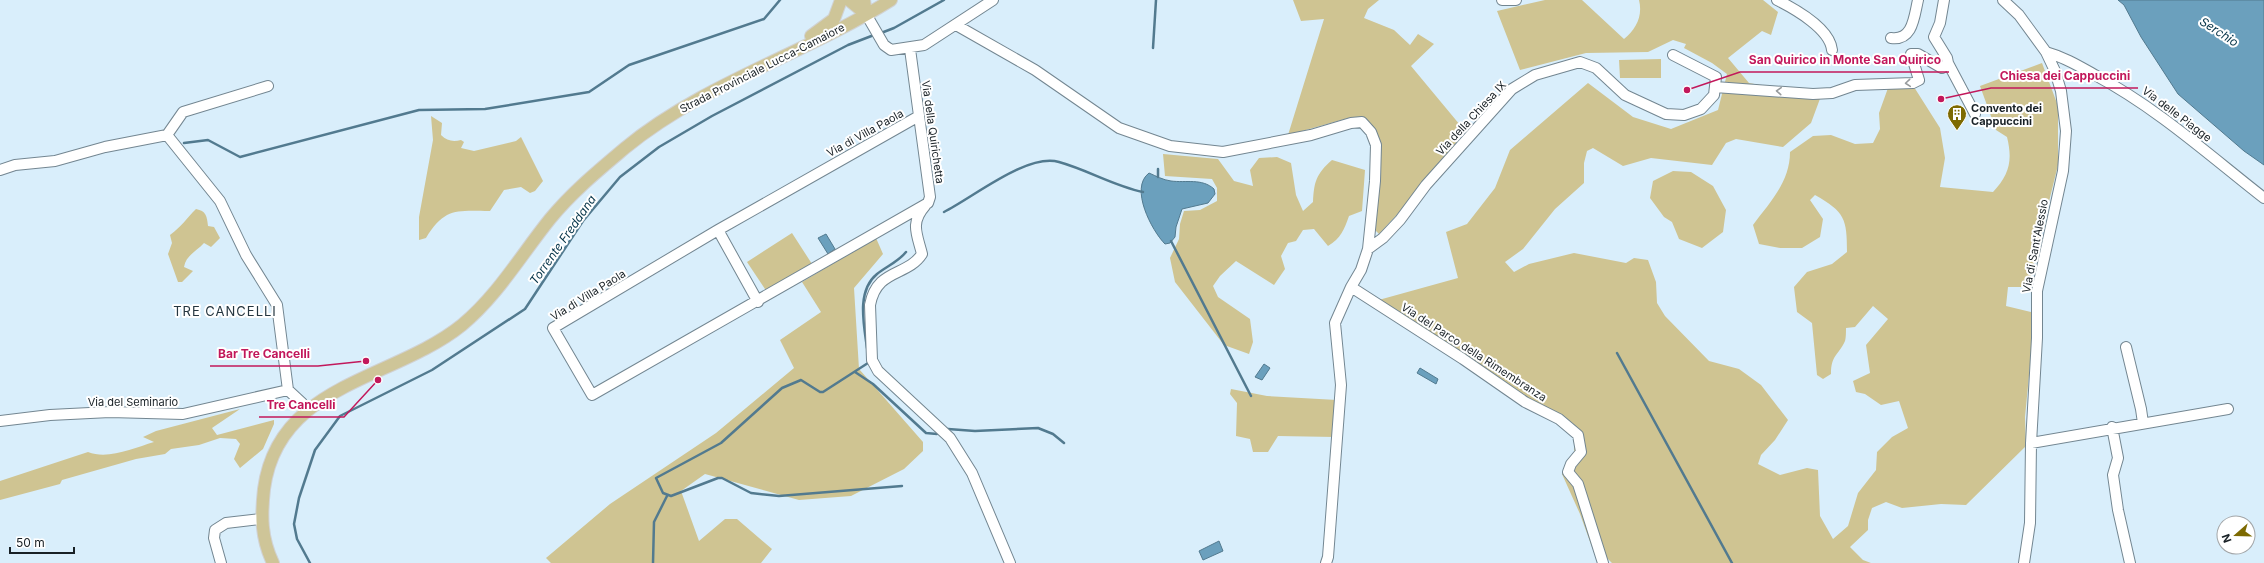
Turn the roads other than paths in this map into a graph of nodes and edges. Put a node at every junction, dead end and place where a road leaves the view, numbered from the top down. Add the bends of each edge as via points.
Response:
1 (841, 0) edge
2 (849, 0) edge
3 (864, 0) edge
4 (891, 0) edge
5 (993, 0) edge
6 (1502, 0) edge
7 (1516, 0) edge
8 (1777, 0) edge
9 (1918, 0) edge
10 (1944, 0) edge
11 (2003, 0) edge
12 (869, 19) junction
13 (956, 25) junction
14 (1891, 38) dead end
15 (910, 49) junction
16 (1832, 50) dead end
17 (2046, 52) junction
18 (1674, 55) dead end
19 (784, 56) junction
20 (1948, 63) junction
21 (268, 86) dead end
22 (1714, 87) junction
23 (1975, 114) dead end
24 (919, 116) junction
25 (167, 135) junction
26 (0, 170) edge
27 (2264, 198) edge
28 (928, 203) junction
29 (718, 230) junction
30 (1368, 248) junction
31 (1351, 287) junction
32 (758, 302) junction
33 (2126, 347) dead end
34 (288, 390) junction
35 (2228, 409) dead end
36 (306, 410) junction
37 (0, 421) edge
38 (2143, 424) junction
39 (2112, 427) junction
40 (2031, 442) junction
41 (261, 519) junction
42 (221, 563) edge
43 (273, 563) edge
44 (1010, 563) edge
45 (1326, 563) edge
46 (1603, 563) edge
47 (2024, 563) edge
48 (2130, 563) edge

1 - 19 main road via 834,19
2 - 12 main road
3 - 12 main road
4 - 12 main road, Strada Provinciale Lucca-Camaiore
5 - 13 street
6 - 7 street
8 - 16 street via 1802,14 1819,28 1832,43
9 - 14 street via 1906,36 1902,39
10 - 20 street via 1940,23 1934,37
11 - 17 street, Via di Sant'Alessio via 2018,15
12 - 15 street via 884,45 891,50
12 - 19 main road, Strada Provinciale Lucca-Camaiore
13 - 15 street via 924,45
13 - 30 street via 1035,70 1119,128 1170,146 1223,152 1362,122 1371,132 1376,145
15 - 24 street, Via della Quirichetta
17 - 27 street, Via delle Piagge via 2070,61 2134,97
17 - 40 street, Via di Sant'Alessio via 2061,91 2066,130 2063,171 2037,291
18 - 22 street via 1716,77
19 - 36 main road, Strada Provinciale Lucca-Camaiore via 698,98 627,147 559,208 501,286 482,307 448,336 329,394
20 -> 22 street via 1942,68 1918,54 1911,54 1919,80 1913,83 1855,85 1832,93
20 - 23 street
21 - 25 street via 183,112
22 - 30 street, Via della Chiesa IX via 1714,95 1700,109 1684,115 1666,114 1625,95 1596,68 1580,62 1535,75 1512,89 1437,172 1400,220 1383,238
24 - 28 street, Via della Quirichetta via 930,197
24 - 29 street, Via di Villa Paola
25 - 26 street via 104,147 55,161 15,165
25 - 34 street via 220,201 246,255 277,305
28 - 32 street, Via di Villa Paola
28 - 44 street via 915,223 922,254 918,260 885,277 872,296 872,360 878,371 950,438 972,473
29 - 32 street
29 - 32 street, Via di Villa Paola via 553,328 592,395
30 - 31 street via 1361,270
31 - 45 street via 1335,323 1341,385
31 - 46 street, Via del Parco della Rimembranza via 1525,402 1559,419 1578,435 1581,452 1568,472 1578,484
33 - 38 street via 2142,409
34 - 36 street
34 - 37 street, Via del Seminario via 184,414 110,412
35 - 38 street
36 - 41 main road, Strada Provinciale Lucca-Camaiore via 290,428 276,452 265,480
38 - 39 street
39 - 40 street
39 - 48 street via 2118,458 2113,475
40 - 47 street, Via di Sant'Alessio via 2030,522
41 - 42 street via 226,524 215,530 214,538
41 - 43 main road, Strada Provinciale Lucca-Camaiore via 266,547

